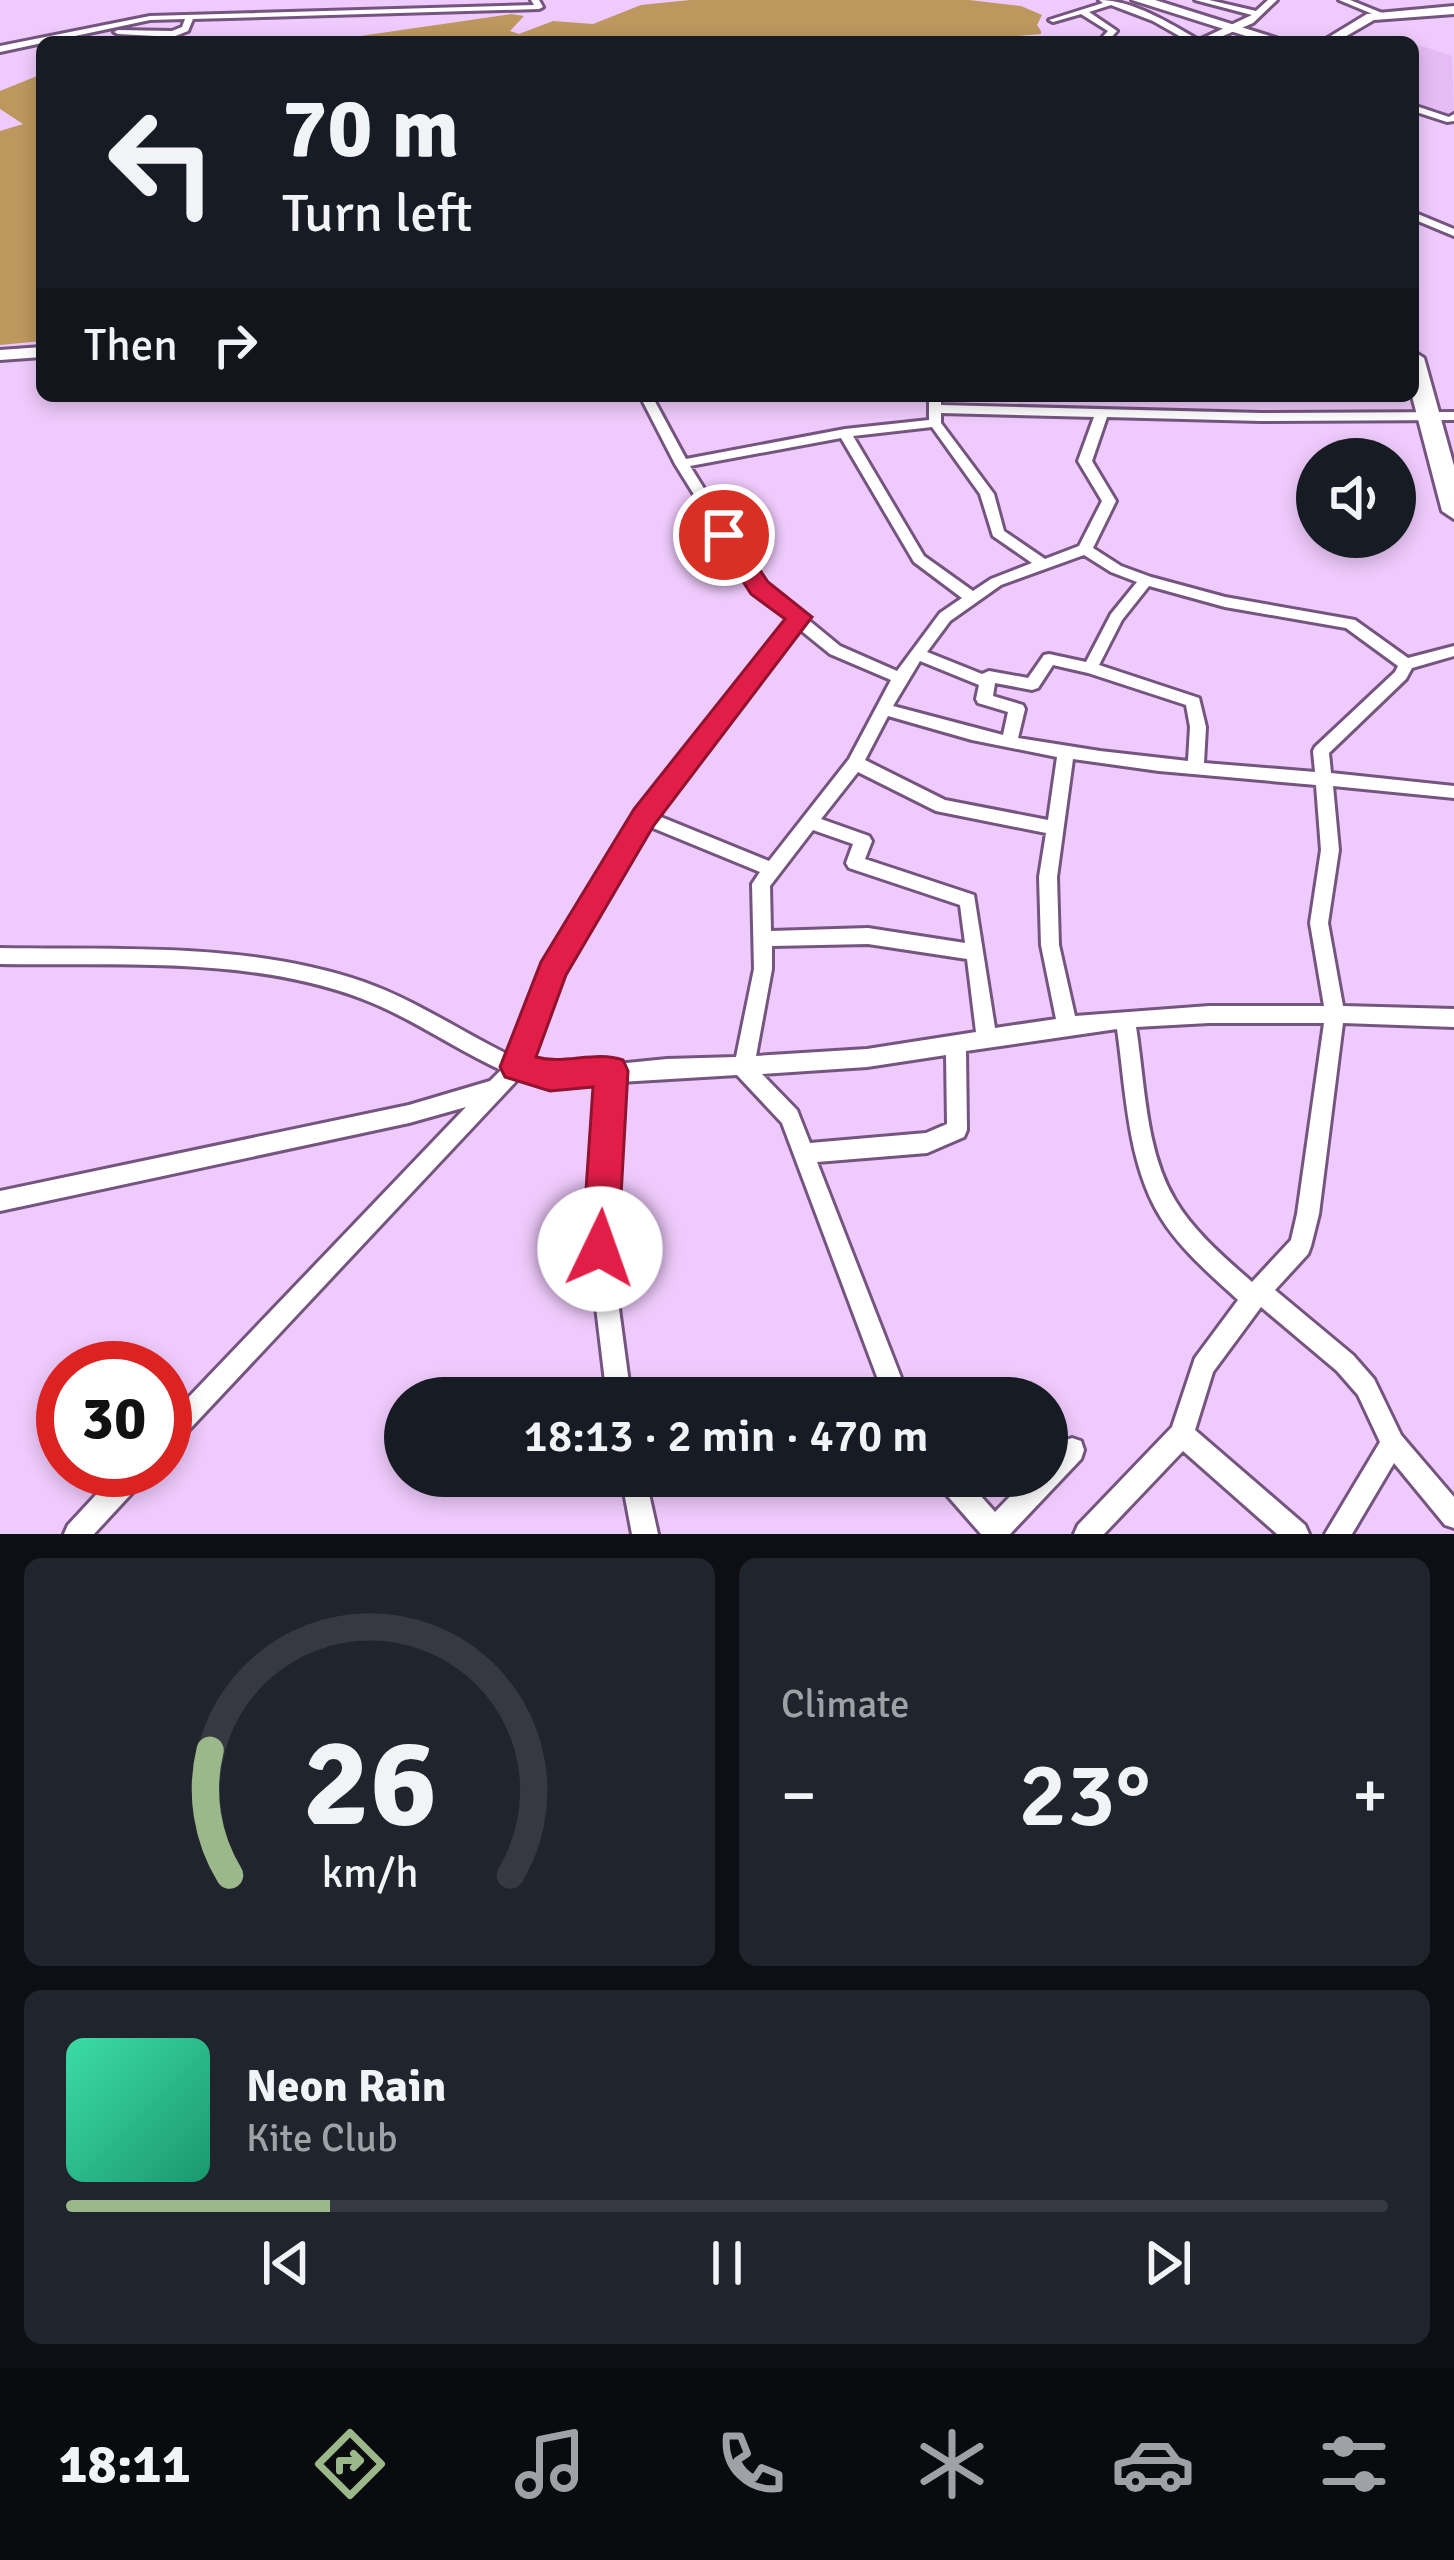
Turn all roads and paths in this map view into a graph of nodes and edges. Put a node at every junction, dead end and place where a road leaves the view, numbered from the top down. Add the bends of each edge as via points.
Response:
1 (417, 0) edge
2 (481, 0) edge
3 (536, 0) edge
4 (1199, 0) edge
5 (1274, 0) edge
6 (1343, 0) edge
7 (1393, 0) edge
8 (1109, 2) edge
9 (1140, 3) edge
10 (158, 8) dead end
11 (1454, 10) edge
12 (1083, 12) junction
13 (1381, 13) junction
14 (1258, 14) junction
15 (150, 18) junction
16 (189, 20) junction
17 (1053, 20) dead end
18 (1237, 27) junction
19 (87, 31) junction
20 (63, 36) edge
21 (1108, 36) edge
22 (1197, 36) edge
23 (1217, 36) edge
24 (1263, 36) edge
25 (1336, 36) edge
26 (36, 42) edge
27 (0, 49) edge
28 (1419, 110) edge
29 (1453, 120) edge
30 (1419, 218) edge
31 (1454, 233) edge
32 (36, 352) edge
33 (0, 355) edge
34 (1419, 370) edge
35 (649, 402) edge
36 (935, 409) edge
37 (1102, 412) junction
38 (1442, 417) edge
39 (845, 434) junction
40 (682, 464) junction
41 (1454, 511) edge
42 (1085, 549) junction
43 (1040, 562) junction
44 (1146, 580) junction
45 (972, 598) junction
46 (800, 617) junction
47 (1454, 651) edge
48 (917, 654) junction
49 (1406, 664) junction
50 (1090, 668) junction
51 (900, 679) junction
52 (986, 682) junction
53 (885, 709) junction
54 (1010, 741) junction
55 (1066, 750) junction
56 (855, 763) junction
57 (1196, 768) junction
58 (1323, 781) junction
59 (1454, 792) edge
60 (644, 817) junction
61 (811, 822) junction
62 (1054, 828) junction
63 (772, 870) junction
64 (761, 939) junction
65 (975, 952) junction
66 (0, 956) edge
67 (1335, 1014) junction
68 (1454, 1018) edge
69 (1125, 1021) junction
70 (1067, 1025) junction
71 (987, 1038) junction
72 (956, 1043) junction
73 (517, 1067) junction
74 (744, 1069) junction
75 (611, 1071) junction
76 (496, 1088) junction
77 (803, 1153) junction
78 (0, 1201) edge
79 (1256, 1295) junction
80 (616, 1377) edge
81 (889, 1377) edge
82 (192, 1410) edge
83 (1182, 1434) junction
84 (1393, 1443) junction
85 (1072, 1450) dead end
86 (111, 1497) edge
87 (637, 1497) edge
88 (964, 1497) edge
89 (1454, 1516) edge
90 (995, 1532) edge
91 (77, 1534) edge
92 (645, 1534) edge
93 (1087, 1534) edge
94 (1296, 1534) edge
95 (1338, 1534) edge

1 - 2 street
3 - 16 street via 538,7
4 - 14 street
5 - 14 street
6 - 13 street
7 - 13 street
8 - 9 street
8 - 12 street
9 - 18 highway
9 - 22 street
10 - 15 street
11 - 13 main road
12 - 17 street
12 - 21 street via 1113,31
13 - 25 main road
14 - 18 street
15 - 16 street
15 - 19 street
16 - 19 street via 173,34
18 - 23 street
18 - 24 highway
19 - 20 street
26 - 27 street
28 - 29 street
30 - 31 street
32 - 33 main road
34 - 38 highway
35 - 40 street
36 - 37 street
36 - 39 street
36 - 43 street via 987,494 998,533
37 - 38 street
37 - 42 street via 1085,461 1109,501
38 - 41 highway
39 - 40 street
39 - 45 street via 919,559
40 - 46 street via 759,588
42 - 43 street
42 - 44 street
43 - 45 street
44 - 49 street via 1350,624
44 - 50 street
45 - 48 street via 945,616
46 - 51 street via 835,650
46 - 60 street
47 - 49 street
48 - 51 street
48 - 52 street
49 - 58 street via 1321,751
50 - 52 street via 1049,659 1032,684 1002,675
50 - 57 street via 1193,702
51 - 53 street
52 - 54 street via 983,699 1017,709
53 - 54 street
53 - 56 street
54 - 55 street
55 - 57 street
55 - 62 street
56 - 61 street
56 - 62 street via 942,806
57 - 58 street
58 - 59 street
58 - 67 street via 1330,850 1319,923
60 - 63 street
60 - 73 street via 552,971
61 - 63 street
61 - 65 street via 863,841 855,863 968,900
62 - 70 street via 1050,945
63 - 64 street via 761,884
64 - 65 street via 868,936
64 - 74 street via 763,970
65 - 71 street
66 - 73 street via 268,968 359,989
67 - 68 street
67 - 69 street
67 - 79 street via 1300,1246
69 - 70 street
69 - 79 street via 1151,1169 1167,1208 1205,1254
70 - 71 street
71 - 72 street
72 - 74 street
72 - 77 street via 957,1130 927,1143
73 - 75 street via 550,1076
73 - 76 street
74 - 75 street
74 - 77 street via 790,1118
75 - 80 street via 600,1249
76 - 78 street via 409,1114
76 - 82 street
77 - 81 street
79 - 83 street via 1203,1366
79 - 84 street via 1345,1363
83 - 93 street
83 - 94 street
84 - 89 street
84 - 95 street
85 - 90 street
86 - 91 street
87 - 92 street
88 - 90 street

